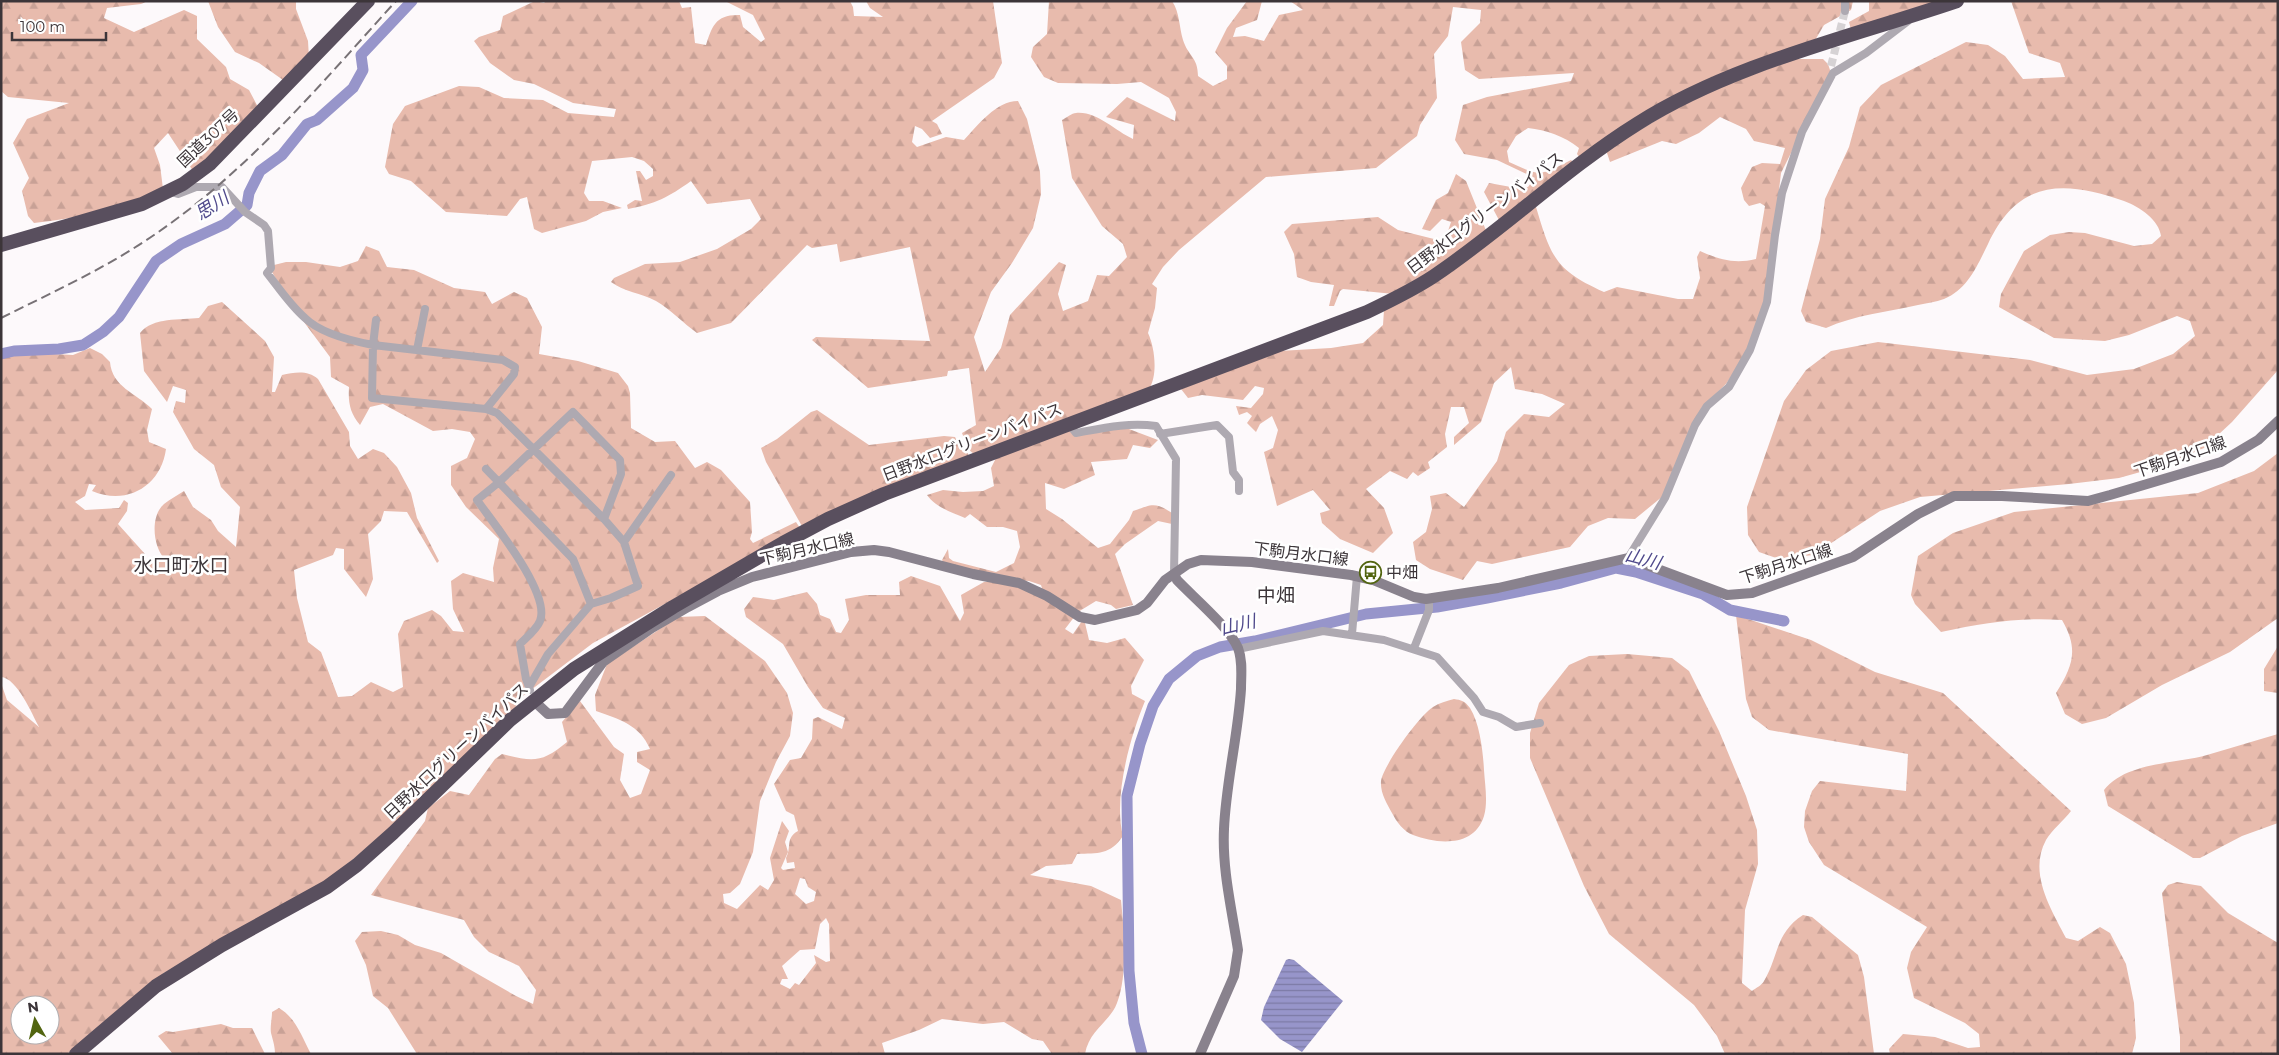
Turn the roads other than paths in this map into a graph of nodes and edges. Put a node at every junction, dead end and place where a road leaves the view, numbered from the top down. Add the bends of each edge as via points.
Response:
1 (368, 1) edge
2 (1845, 1) edge
3 (1958, 1) edge
4 (1845, 11) tunnel mouth
5 (1915, 15) junction
6 (170, 192) junction
7 (1, 245) edge
8 (425, 309) dead end
9 (376, 320) dead end
10 (373, 345) junction
11 (416, 350) junction
12 (486, 410) junction
13 (2278, 421) edge
14 (1069, 424) junction
15 (1160, 434) junction
16 (533, 449) junction
17 (486, 469) dead end
18 (671, 475) dead end
19 (498, 484) junction
20 (1239, 491) dead end
21 (604, 519) junction
22 (624, 542) junction
23 (1628, 558) junction
24 (1174, 574) junction
25 (1357, 576) junction
26 (591, 604) junction
27 (1429, 604) junction
28 (1352, 634) junction
29 (1236, 645) junction
30 (1414, 648) junction
31 (529, 687) junction
32 (548, 690) junction
33 (534, 702) junction
34 (545, 712) junction
35 (1540, 723) dead end
36 (76, 1054) edge
37 (1200, 1054) edge

1 - 6 highway, 国道307号 via 210,164
2 - 4 street
3 - 5 highway, 日野水口グリーンバイパス
5 - 14 highway, 日野水口グリーンバイパス via 1772,61 1690,94 1596,151 1433,277 1367,312
5 - 23 street via 1866,53 1832,69 1802,132 1782,193 1768,302 1750,350 1729,386 1707,406 1695,424 1666,498
6 - 7 highway, 国道307号 via 142,204
6 - 10 street via 178,194 196,187 222,187 268,231 271,268 267,273 305,319 333,334
8 - 11 street
9 - 10 street
10 - 11 street
10 - 12 street via 372,398
11 - 12 street via 502,360 515,367 514,374
12 - 16 street via 497,412
13 - 23 main road, 下駒月水口線 via 2258,440 2221,462 2110,496 2088,501 1954,496 1918,514 1853,557 1752,593 1727,595
14 - 15 street via 1076,433 1142,424 1156,426
14 - 32 highway, 日野水口グリーンバイパス via 828,519 650,621 574,669
15 - 20 street via 1218,423 1229,438
15 - 24 street via 1176,459
16 - 19 street
16 - 21 street
16 - 21 street via 573,412 620,460 621,474
17 - 19 street
18 - 22 street
19 - 26 street via 573,559
19 - 31 street via 477,500 532,580 542,609 540,622 520,644
21 - 22 street
22 - 26 street via 638,586
23 - 27 main road, 下駒月水口線
24 - 25 main road, 下駒月水口線 via 1201,560 1220,560
24 - 29 main road
24 - 34 main road, 下駒月水口線 via 1137,610 1095,620 1080,617 1019,583 889,552 851,552 752,577 718,591 652,628 608,658 593,673 565,714
25 - 27 main road, 下駒月水口線 via 1388,585
25 - 28 street
26 - 31 street via 548,654
27 - 30 street
28 - 29 street via 1323,630
28 - 30 street
29 - 37 main road via 1242,669 1224,840 1238,963
30 - 35 street via 1437,657 1483,712 1516,727
31 - 33 street
32 - 33 highway, 日野水口グリーンバイパス
32 - 34 main road
33 - 34 main road
33 - 36 highway, 日野水口グリーンバイパス via 510,720 393,833 327,888 162,982

